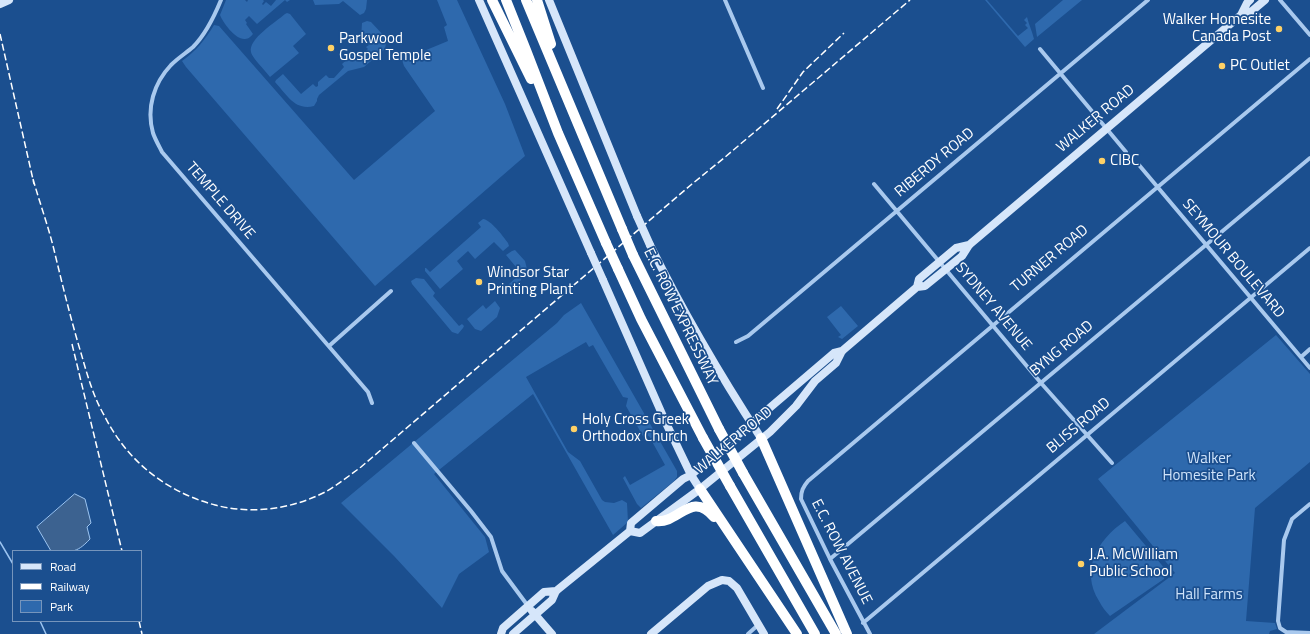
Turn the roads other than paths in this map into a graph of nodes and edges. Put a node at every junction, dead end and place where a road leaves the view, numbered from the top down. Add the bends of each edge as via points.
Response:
1 (9, 0) edge
2 (221, 0) edge
3 (479, 0) edge
4 (492, 0) edge
5 (506, 0) edge
6 (526, 0) edge
7 (537, 0) edge
8 (549, 0) edge
9 (725, 0) edge
10 (1148, 0) edge
11 (1250, 0) edge
12 (1265, 0) edge
13 (1280, 0) edge
14 (0, 4) edge
15 (1241, 15) junction
16 (1310, 35) edge
17 (1040, 49) dead end
18 (1310, 59) edge
19 (1061, 73) junction
20 (763, 88) dead end
21 (569, 101) junction
22 (1106, 129) junction
23 (558, 133) junction
24 (1126, 152) dead end
25 (1310, 158) edge
26 (1139, 166) dead end
27 (874, 184) dead end
28 (1157, 187) junction
29 (897, 211) junction
30 (969, 245) junction
31 (1206, 245) junction
32 (1310, 248) edge
33 (939, 262) junction
34 (945, 269) junction
35 (917, 286) junction
36 (391, 291) dead end
37 (1251, 298) junction
38 (993, 325) junction
39 (736, 342) dead end
40 (329, 346) junction
41 (1310, 349) edge
42 (842, 351) junction
43 (1301, 357) junction
44 (1310, 368) edge
45 (1041, 383) junction
46 (372, 403) dead end
47 (751, 423) junction
48 (1086, 436) junction
49 (761, 438) junction
50 (414, 443) dead end
51 (1112, 463) dead end
52 (691, 475) junction
53 (808, 481) joint
54 (700, 489) junction
55 (1310, 504) edge
56 (656, 521) junction
57 (630, 531) junction
58 (735, 541) junction
59 (830, 559) junction
60 (556, 591) junction
61 (528, 606) junction
62 (535, 615) junction
63 (863, 623) junction
64 (758, 625) junction
65 (1310, 633) edge
66 (501, 634) edge
67 (512, 634) edge
68 (552, 634) edge
69 (651, 634) edge
70 (748, 634) edge
71 (764, 634) edge
72 (797, 634) edge
73 (814, 634) edge
74 (836, 634) edge
75 (847, 634) edge
76 (870, 634) edge

1 - 14 main road
2 - 40 street, TEMPLE DRIVE via 206,30 193,47 160,78 152,97 150,116 153,133 162,152
3 - 52 main road, bridge
4 - 23 highway
5 - 23 highway
6 - 21 highway, E.C. ROW EXPRESSWAY
7 - 21 highway
8 - 47 main road, bridge via 650,245 710,359
9 - 20 street
10 - 19 street, RIBERDY ROAD
11 - 15 main road, WALKER ROAD
12 - 15 main road, WALKER ROAD via 1252,11
13 - 16 street
15 - 22 main road, WALKER ROAD
17 - 19 street
18 - 28 street, TURNER ROAD
19 - 22 street
19 - 29 street, RIBERDY ROAD
21 - 74 highway, E.C. ROW EXPRESSWAY, bridge via 633,255 719,429
22 - 24 street
22 - 30 main road, WALKER ROAD
23 - 73 highway, bridge via 641,319 703,438
25 - 31 street, BYNG ROAD
26 - 28 street, SEYMOUR BOULEVARD
27 - 29 street, SYDNEY AVENUE
28 - 31 street, SEYMOUR BOULEVARD
28 - 38 street, TURNER ROAD
29 - 33 street, SYDNEY AVENUE
29 - 39 street, RIBERDY ROAD via 748,336
30 - 33 main road, WALKER ROAD via 956,248
30 - 34 main road, WALKER ROAD via 962,256
31 - 37 street, SEYMOUR BOULEVARD
31 - 45 street, BYNG ROAD
32 - 37 street, BLISS ROAD
33 - 34 street, SYDNEY AVENUE
33 - 35 main road, WALKER ROAD via 919,279
34 - 35 main road, WALKER ROAD via 924,286
34 - 38 street, SYDNEY AVENUE
35 - 42 main road, WALKER ROAD
36 - 40 street
37 - 43 street, SEYMOUR BOULEVARD
37 - 48 street, BLISS ROAD
38 - 45 street, SYDNEY AVENUE
38 - 53 street, TURNER ROAD
40 - 46 street, TEMPLE DRIVE via 368,392
41 - 43 street
42 - 47 main road, WALKER ROAD via 834,353
42 - 49 main road, WALKER ROAD via 836,363 815,381 796,406
43 - 44 street, SEYMOUR BOULEVARD
45 - 48 street, SYDNEY AVENUE
45 - 59 street, BYNG ROAD
47 - 49 main road
47 - 52 main road, WALKER ROAD
48 - 51 street, SYDNEY AVENUE via 1092,439
48 - 63 street, BLISS ROAD
49 - 54 main road, WALKER ROAD
49 - 75 highway
50 - 61 street via 491,537 502,571
52 - 54 main road
52 - 57 main road, WALKER ROAD via 632,523
53 - 59 street, E.C. ROW AVENUE via 803,487 801,499
54 - 56 main road, WALKER ROAD
54 - 58 highway
55 - 65 street via 1292,519 1284,540 1278,620 1280,628 1286,632
56 - 57 main road, WALKER ROAD via 640,533
56 - 58 highway via 663,522 688,508 700,506 711,513
57 - 60 main road, WALKER ROAD
58 - 72 highway
59 - 63 street, E.C. ROW AVENUE
60 - 61 main road, WALKER ROAD via 544,592
60 - 62 main road, WALKER ROAD via 552,600
61 - 62 main road
61 - 66 main road, WALKER ROAD via 503,628
62 - 67 main road, WALKER ROAD
62 - 68 main road
63 - 76 street, E.C. ROW AVENUE
64 - 69 main road via 737,588 729,581 722,580 708,586
64 - 70 street
64 - 71 main road

